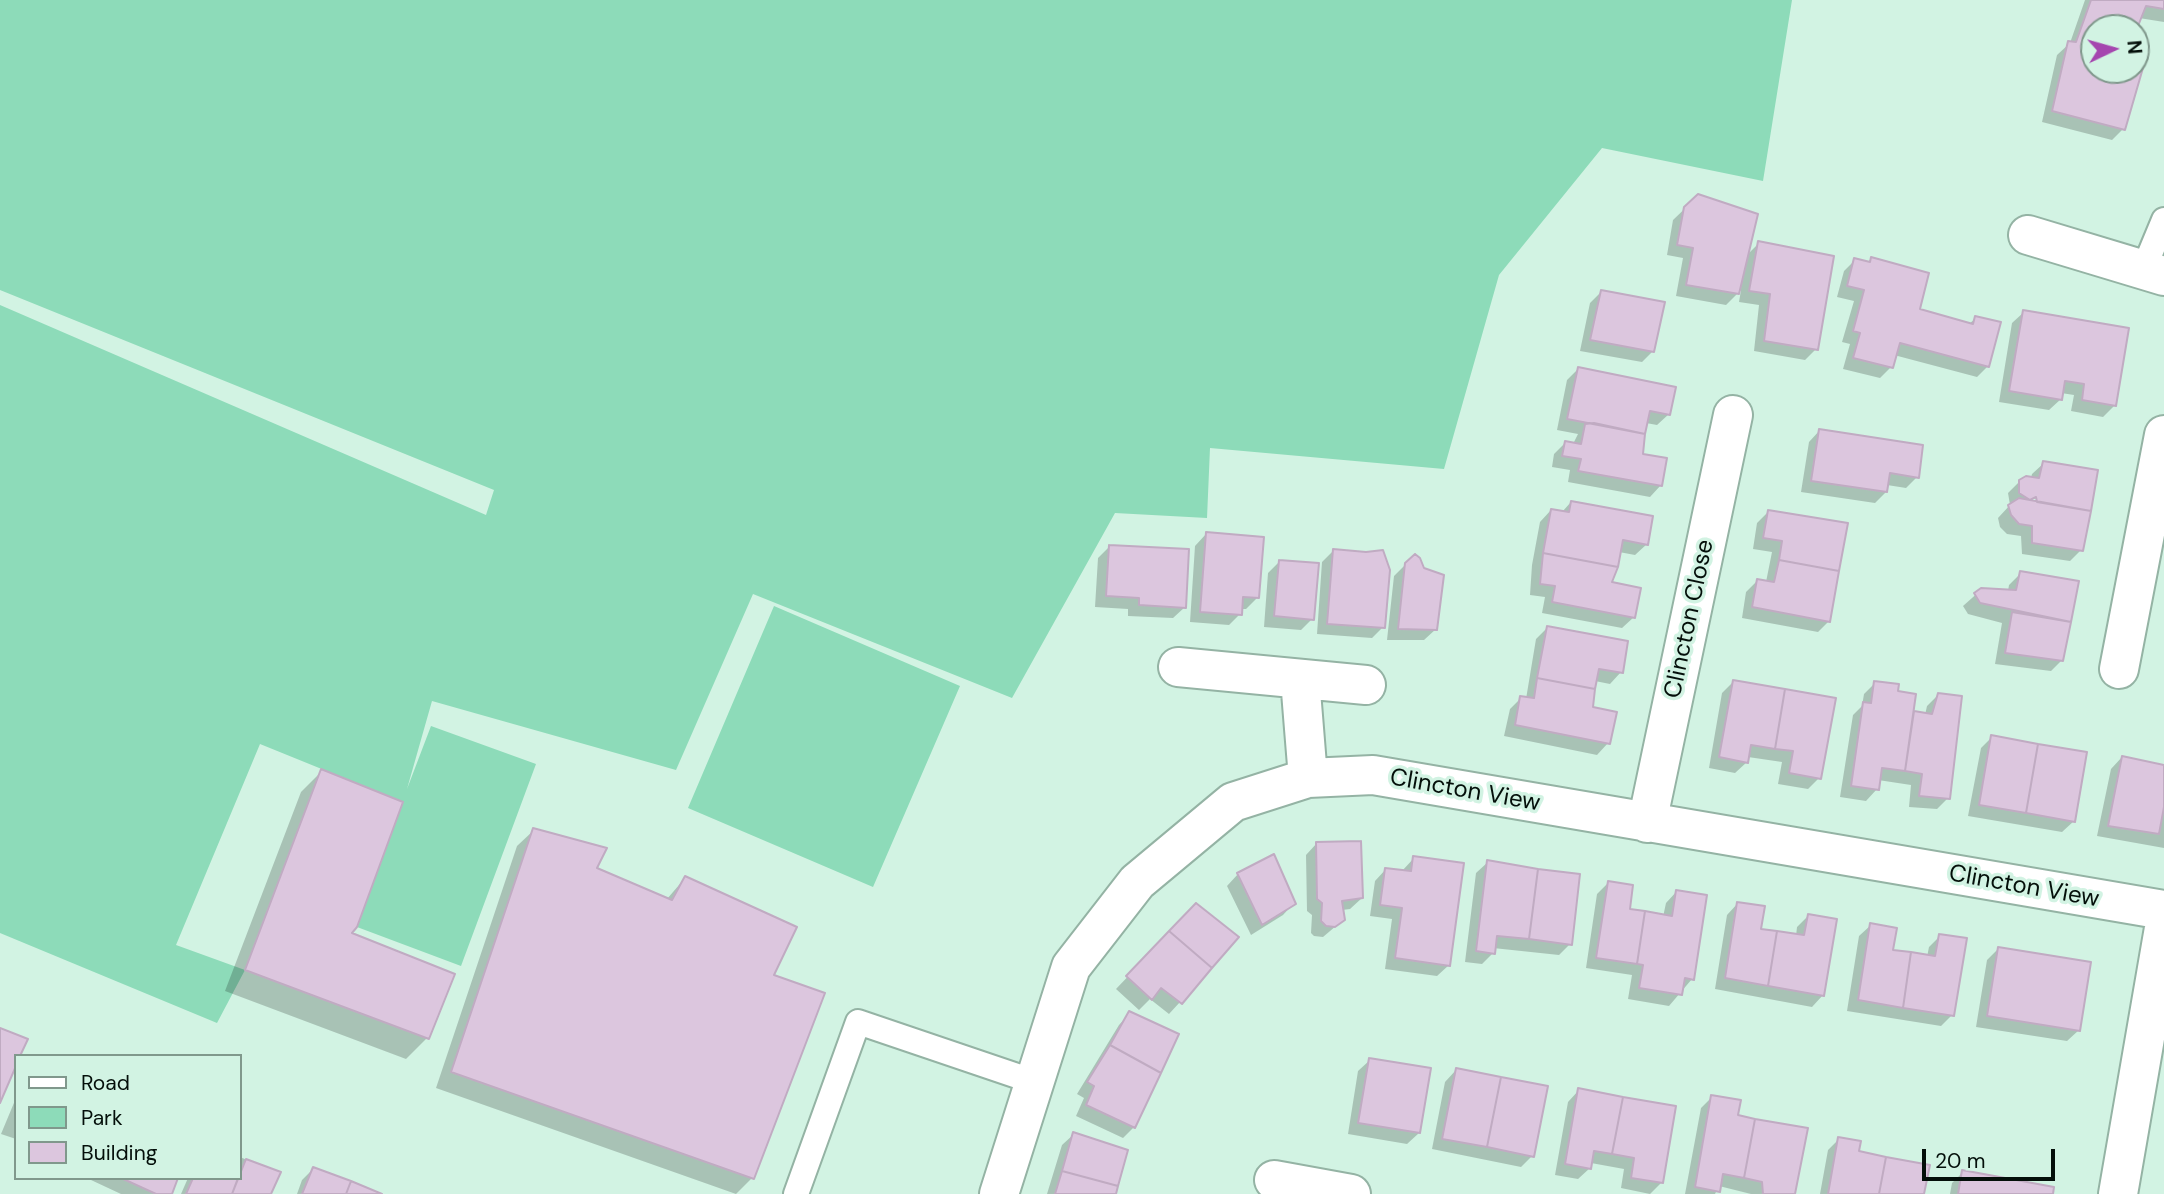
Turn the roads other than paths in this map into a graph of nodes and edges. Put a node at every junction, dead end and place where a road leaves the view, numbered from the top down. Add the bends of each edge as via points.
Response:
1 (2164, 220) edge
2 (2028, 235) dead end
3 (2154, 272) edge
4 (1733, 415) dead end
5 (2164, 435) edge
6 (1178, 667) dead end
7 (2119, 669) dead end
8 (1300, 679) junction
9 (1366, 685) dead end
10 (1308, 778) junction
11 (1647, 823) junction
12 (2164, 910) edge
13 (2164, 928) edge
14 (1035, 1082) junction
15 (1273, 1180) dead end
16 (796, 1194) edge
17 (999, 1194) edge
18 (1351, 1194) edge
19 (2118, 1194) edge

1 - 3 lane
2 - 3 street
4 - 11 street, Clincton Close
5 - 7 street
6 - 8 street
8 - 9 street
8 - 10 street
10 - 11 street, Clincton View via 1373,775
10 - 14 street, Clincton View via 1233,802 1137,882 1071,967
11 - 12 street, Clincton View
13 - 19 street
14 - 16 lane via 858,1023
14 - 17 street, Clincton View
15 - 18 street

